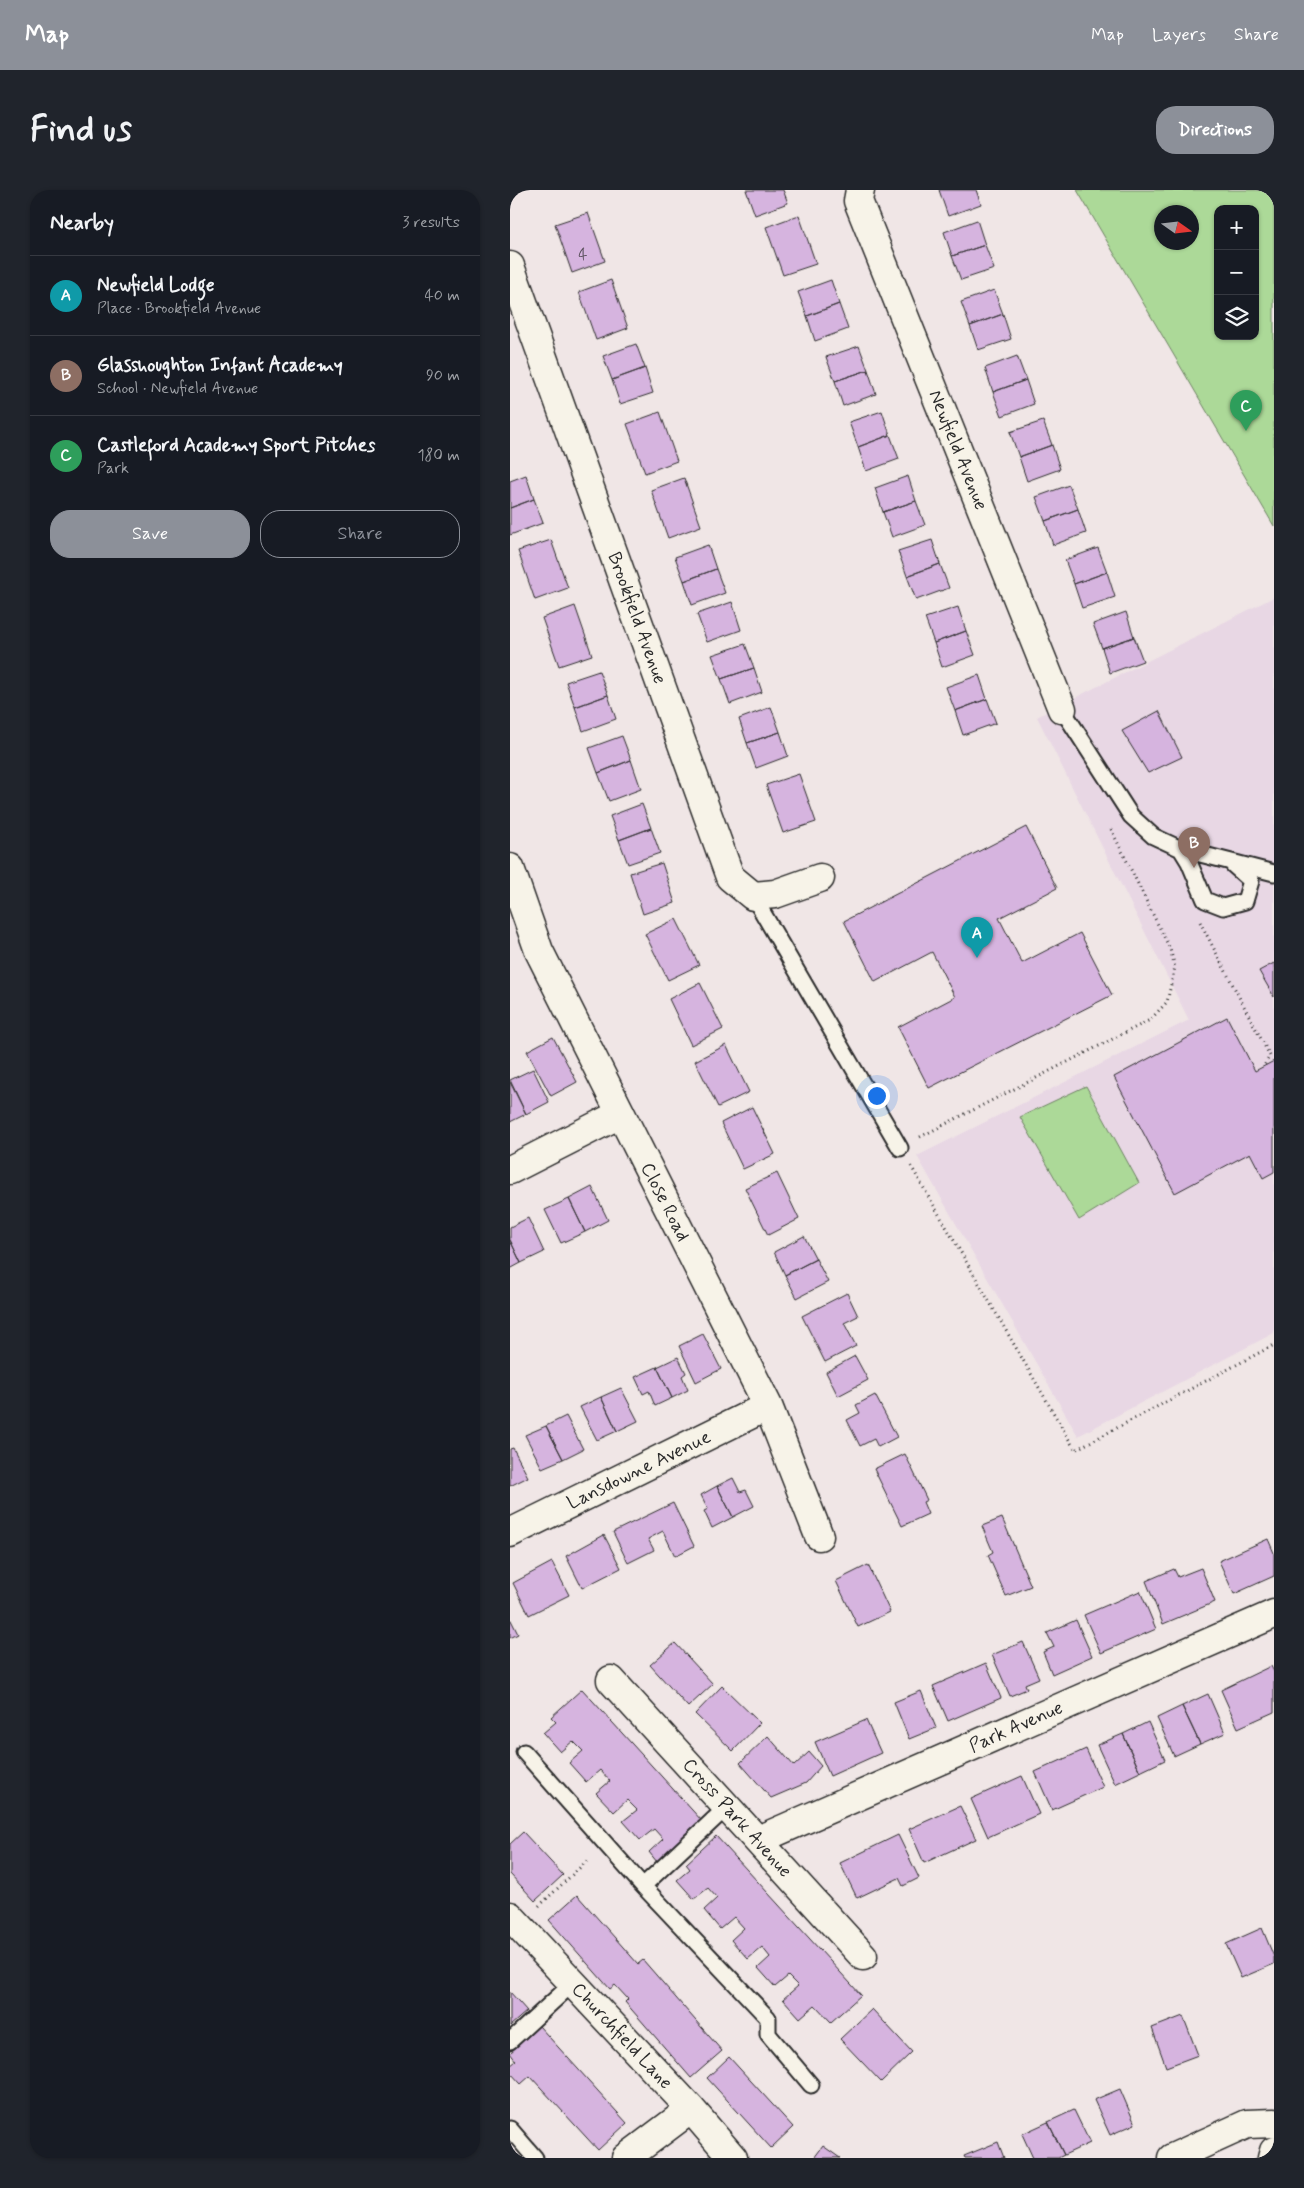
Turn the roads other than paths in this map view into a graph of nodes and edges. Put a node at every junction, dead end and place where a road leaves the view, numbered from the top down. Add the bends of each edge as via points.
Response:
1 (860, 190) edge
2 (510, 266) edge
3 (1062, 709) joint
4 (1181, 849) junction
5 (1224, 859) junction
6 (510, 868) edge
7 (1274, 873) edge
8 (820, 878) dead end
9 (753, 896) junction
10 (620, 1114) junction
11 (900, 1148) road end
12 (510, 1170) edge
13 (768, 1406) junction
14 (510, 1533) edge
15 (819, 1536) dead end
16 (1274, 1614) edge
17 (611, 1680) dead end
18 (524, 1752) dead end
19 (727, 1807) junction
20 (758, 1840) junction
21 (643, 1886) junction
22 (514, 1921) edge
23 (863, 1956) dead end
24 (572, 1984) junction
25 (510, 2041) edge
26 (811, 2085) dead end
27 (691, 2109) junction
28 (1274, 2123) edge
29 (510, 2129) edge
30 (1274, 2151) edge
31 (536, 2158) edge
32 (626, 2158) edge
33 (733, 2158) edge
34 (1172, 2158) edge
35 (1272, 2158) edge

1 - 3 street, Newfield Avenue via 858,202
2 - 9 street, Brookfield Avenue via 730,877
3 - 4 lane via 1131,816 1153,836
4 - 5 lane
4 - 5 lane via 1205,900 1223,907 1245,901 1251,881
5 - 7 lane
6 - 10 street, Close Road via 539,951
8 - 9 street via 775,894
9 - 11 lane
10 - 12 street
10 - 13 street, Close Road
13 - 14 street, Lansdowne Avenue
13 - 15 street, Close Road
16 - 20 street, Park Avenue
17 - 19 street, Cross Park Avenue
18 - 21 lane
19 - 20 street, Cross Park Avenue
19 - 21 lane
20 - 23 street, Cross Park Avenue
21 - 26 lane via 768,2018 768,2034
22 - 24 street, Churchfield Lane
24 - 25 lane
24 - 27 street, Churchfield Lane
27 - 32 street
27 - 33 street, Churchfield Lane
28 - 34 street via 1247,2124
29 - 31 lane
30 - 35 street

